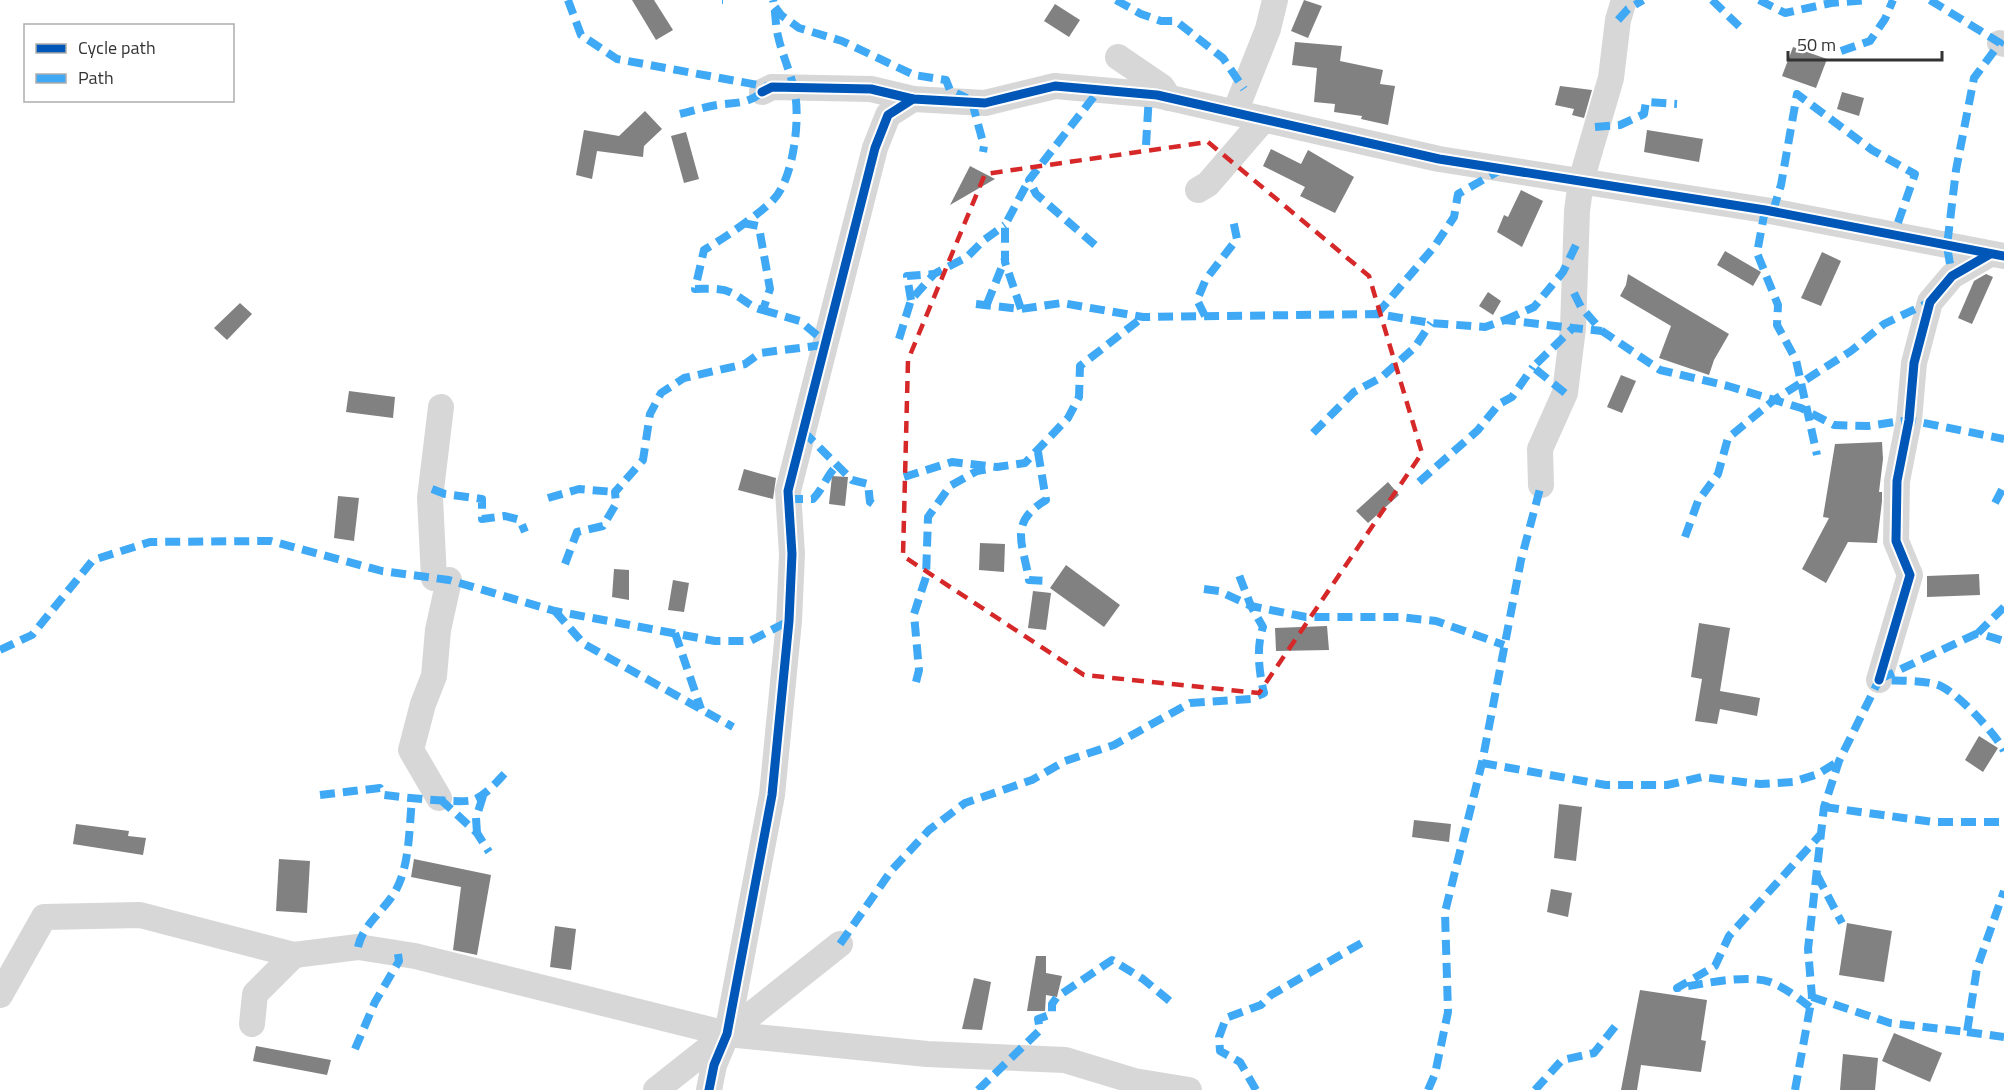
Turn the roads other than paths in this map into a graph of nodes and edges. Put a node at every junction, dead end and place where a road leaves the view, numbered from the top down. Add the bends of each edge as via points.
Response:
1 (1275, 0) edge
2 (1624, 0) edge
3 (1118, 57) dead end
4 (1240, 81) dead end
5 (762, 92) dead end
6 (932, 96) junction
7 (1169, 98) junction
8 (1225, 110) junction
9 (1264, 119) junction
10 (1583, 170) junction
11 (1550, 176) junction
12 (1617, 187) junction
13 (1198, 190) dead end
14 (1577, 211) junction
15 (1997, 255) edge
16 (441, 406) dead end
17 (1541, 485) dead end
18 (1880, 680) dead end
19 (439, 798) dead end
20 (840, 944) dead end
21 (294, 955) junction
22 (0, 995) edge
23 (252, 1024) dead end
24 (727, 1034) junction
25 (656, 1090) edge
26 (709, 1090) edge
27 (1189, 1090) edge

1 - 8 street via 1268,29
2 - 10 street via 1611,78
3 - 7 street via 1162,87
4 - 8 street
5 - 6 street via 772,87 871,89
6 - 7 street via 986,103 1055,86
6 - 24 street via 888,115 875,148 788,491 792,554 789,621 772,795
7 - 8 street
8 - 9 street
9 - 11 street via 1439,159
9 - 13 street via 1208,184
10 - 11 street
10 - 12 street
10 - 14 street
11 - 14 street
12 - 14 street via 1588,197
12 - 15 street via 1765,210
14 - 17 street via 1573,328 1565,393 1540,449
15 - 18 street via 1952,276 1930,302 1914,363 1898,481 1896,541 1910,575
16 - 19 street via 430,498 441,579 438,630 434,675 411,750
20 - 24 street
21 - 22 street via 140,915 44,917
21 - 23 street via 255,994
21 - 24 street via 358,947 415,956
24 - 25 street
24 - 26 street
24 - 27 street via 927,1054 1065,1060 1134,1081

